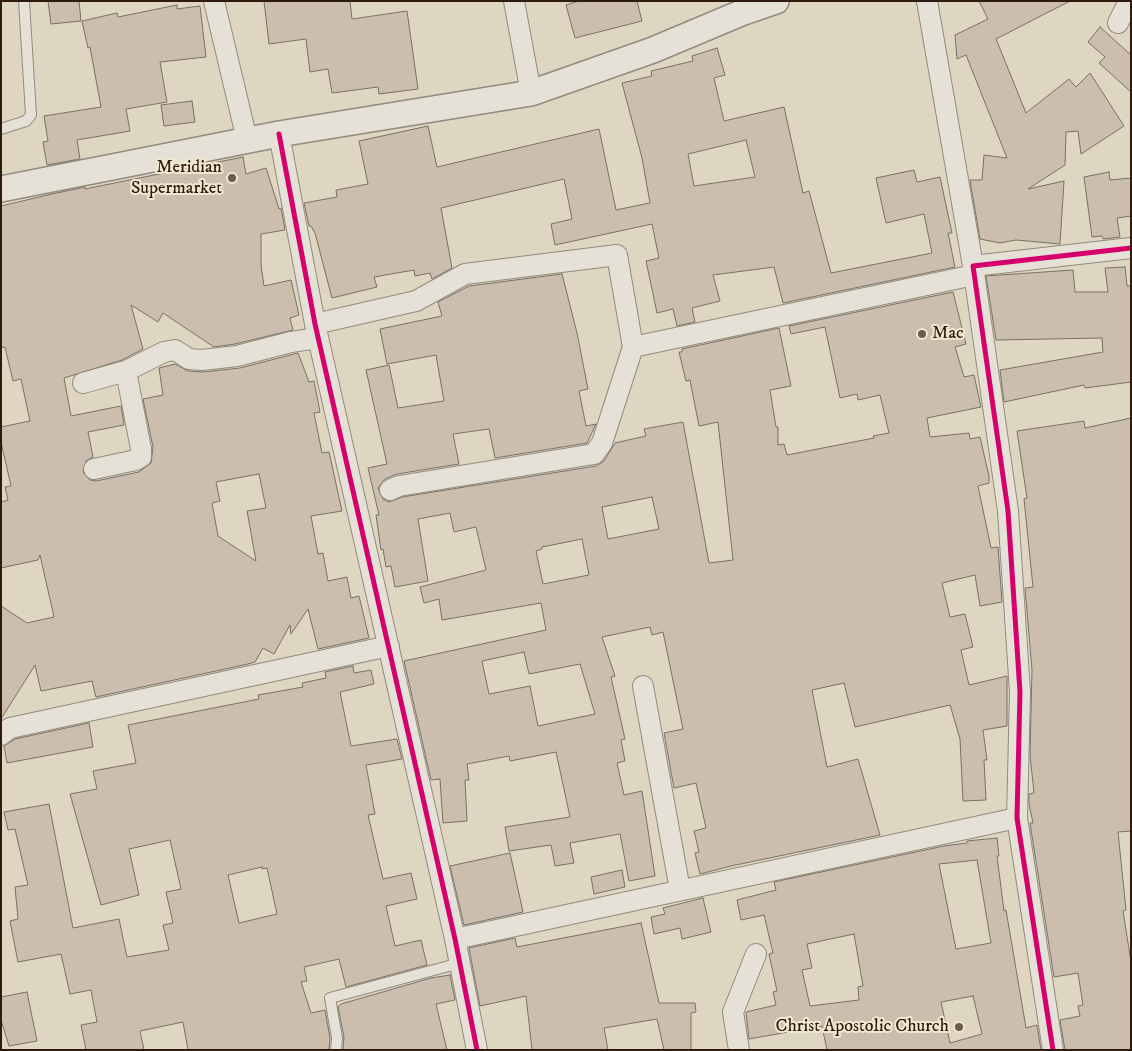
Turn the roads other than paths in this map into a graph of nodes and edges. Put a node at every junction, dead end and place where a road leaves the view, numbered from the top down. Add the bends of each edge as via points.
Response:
1 (24, 1) edge
2 (214, 1) edge
3 (514, 1) edge
4 (776, 1) edge
5 (927, 1) edge
6 (1129, 1) edge
7 (1118, 23) dead end
8 (531, 93) junction
9 (1, 129) edge
10 (279, 134) junction
11 (247, 140) junction
12 (1, 188) edge
13 (1131, 248) edge
14 (974, 271) junction
15 (316, 331) junction
16 (633, 347) junction
17 (126, 371) junction
18 (82, 383) dead end
19 (94, 469) dead end
20 (390, 490) dead end
21 (389, 646) junction
22 (643, 686) dead end
23 (1, 735) edge
24 (1017, 818) junction
25 (680, 890) junction
26 (455, 939) junction
27 (756, 954) dead end
28 (460, 962) junction
29 (336, 1050) edge
30 (477, 1050) edge
31 (739, 1050) edge
32 (1053, 1050) edge

1 - 9 lane via 31,115 26,121
2 - 11 street
3 - 8 street
4 - 8 street via 653,50
5 - 14 street
6 - 7 street
8 - 10 street
10 - 11 street
10 - 15 street
11 - 12 street
13 - 14 street
14 - 16 street
14 - 24 street via 1008,511 1020,692
15 - 16 street via 416,301 465,274 616,255
15 - 17 street via 292,342 237,356 202,360 190,359 175,350 164,352
15 - 21 street
16 - 20 street via 602,443 594,454
17 - 18 street
17 - 19 street via 140,457
21 - 23 street via 10,728
21 - 26 street
22 - 25 street
24 - 25 street
24 - 32 street
25 - 26 street
26 - 28 street
27 - 31 street via 733,1012
28 - 29 lane via 330,998
28 - 30 street

